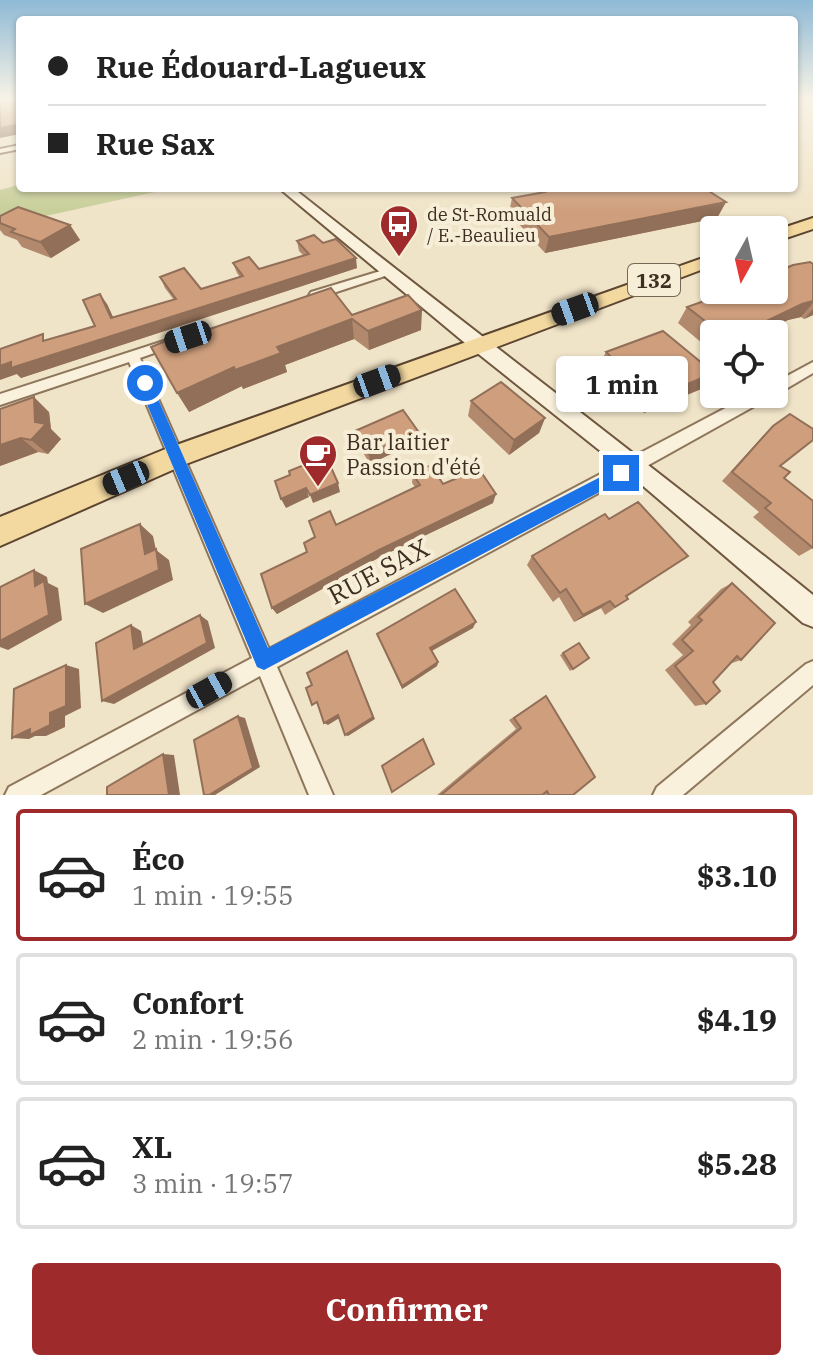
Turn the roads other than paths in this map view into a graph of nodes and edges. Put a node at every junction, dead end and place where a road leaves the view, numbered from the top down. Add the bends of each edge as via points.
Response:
1 (290, 192) edge
2 (813, 223) edge
3 (788, 232) edge
4 (700, 264) edge
5 (387, 272) junction
6 (308, 297) edge
7 (177, 341) edge
8 (477, 344) junction
9 (133, 356) junction
10 (813, 367) edge
11 (788, 381) edge
12 (0, 400) edge
13 (739, 408) edge
14 (177, 456) junction
15 (636, 466) junction
16 (0, 532) edge
17 (813, 613) edge
18 (264, 660) junction
19 (813, 671) edge
20 (17, 795) edge
21 (321, 795) edge
22 (665, 795) edge

1 - 5 street
2 - 3 main road
4 - 8 main road, 132
5 - 6 street
5 - 8 street
7 - 9 street
8 - 14 main road, 132
8 - 15 street
9 - 12 street
9 - 14 street
10 - 11 street
13 - 15 street, RUE SAX
14 - 16 main road, 132
14 - 18 street
15 - 17 street
15 - 18 street, RUE SAX
18 - 20 street, RUE SAX
18 - 21 street
19 - 22 street

